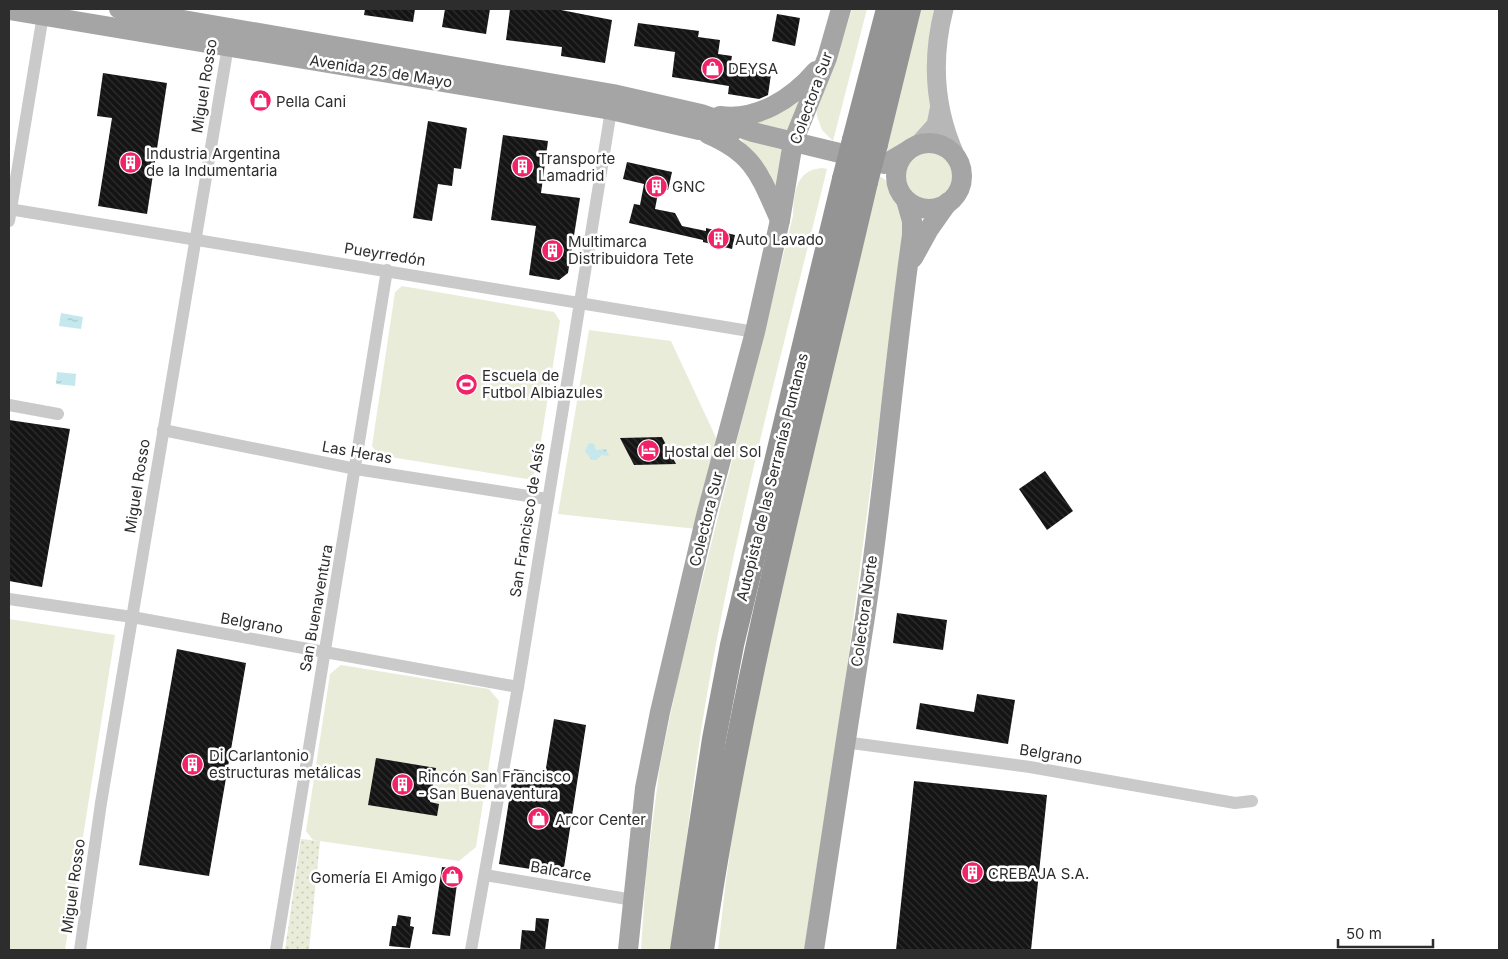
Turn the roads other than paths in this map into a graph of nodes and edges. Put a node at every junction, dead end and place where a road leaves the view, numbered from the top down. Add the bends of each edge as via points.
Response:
1 (119, 9) edge
2 (841, 9) edge
3 (888, 9) edge
4 (909, 9) edge
5 (944, 9) edge
6 (9, 10) edge
7 (44, 12) edge
8 (229, 36) junction
9 (826, 58) junction
10 (612, 102) junction
11 (939, 108) junction
12 (700, 122) junction
13 (793, 142) junction
14 (912, 148) junction
15 (956, 157) junction
16 (860, 161) junction
17 (902, 194) junction
18 (948, 202) junction
19 (9, 213) edge
20 (780, 220) junction
21 (195, 239) junction
22 (387, 270) junction
23 (907, 271) junction
24 (580, 303) junction
25 (756, 332) junction
26 (9, 405) edge
27 (58, 414) dead end
28 (163, 430) junction
29 (356, 469) junction
30 (547, 499) junction
31 (9, 599) edge
32 (132, 617) junction
33 (325, 653) junction
34 (518, 687) junction
35 (844, 742) junction
36 (1252, 801) dead end
37 (485, 875) junction
38 (633, 900) junction
39 (688, 948) edge
40 (80, 950) edge
41 (276, 950) edge
42 (471, 950) edge
43 (628, 950) edge
44 (814, 950) edge

1 - 8 main road, Avenida 25 de Mayo
2 - 9 main road, Colectora Sur
3 - 16 highway, Autopista de las Serranías Puntanas
4 - 16 highway, Autopista de las Serranías Puntanas
5 - 11 street via 936,46 935,79
6 - 7 main road, Avenida 25 de Mayo
7 - 8 main road, Avenida 25 de Mayo
7 - 19 street
8 - 10 main road, Avenida 25 de Mayo
8 - 21 street, Miguel Rosso
9 - 12 main road via 802,87 768,109
9 - 13 main road, Colectora Sur
10 - 12 main road, Avenida 25 de Mayo
10 - 24 street, San Francisco de Asís
11 - 14 street via 936,125
11 - 15 street via 946,136
12 - 13 main road, Avenida 25 de Mayo
12 - 20 main road via 744,154 760,177
13 - 16 main road, Avenida 25 de Mayo
13 - 20 main road, Colectora Sur
14 - 15 main road via 929,143 940,145
14 - 16 main road, Avenida 25 de Mayo via 885,164
14 - 17 main road via 897,166 896,177
15 - 18 main road via 962,178
16 - 17 main road, Avenida 25 de Mayo via 884,170
16 - 39 highway, Autopista de las Serranías Puntanas via 733,766
17 - 18 main road via 923,209 934,209
17 - 23 main road, Colectora Norte via 912,221
18 - 23 main road, Colectora Norte via 929,229
19 - 21 street, Pueyrredón
20 - 25 main road, Colectora Sur
21 - 22 street, Pueyrredón
21 - 28 street, Miguel Rosso
22 - 24 street, Pueyrredón
22 - 29 street, San Buenaventura
23 - 35 main road, Colectora Norte via 865,616
24 - 25 street, Pueyrredón
24 - 30 street, San Francisco de Asís
25 - 38 main road, Colectora Sur via 706,516 660,712 645,788
26 - 27 street
28 - 29 street, Las Heras
28 - 32 street, Miguel Rosso
29 - 30 street, Las Heras
29 - 33 street, San Buenaventura
30 - 34 street, San Francisco de Asís
31 - 32 street, Belgrano
32 - 33 street, Belgrano
32 - 40 street, Miguel Rosso
33 - 34 street, Belgrano
33 - 41 street, San Buenaventura
34 - 37 street, San Francisco de Asís
35 - 36 street, Belgrano via 1030,767 1236,803
35 - 44 main road, Colectora Norte
37 - 38 street, Balcarce
37 - 42 street, San Francisco de Asís
38 - 43 main road, Colectora Sur

